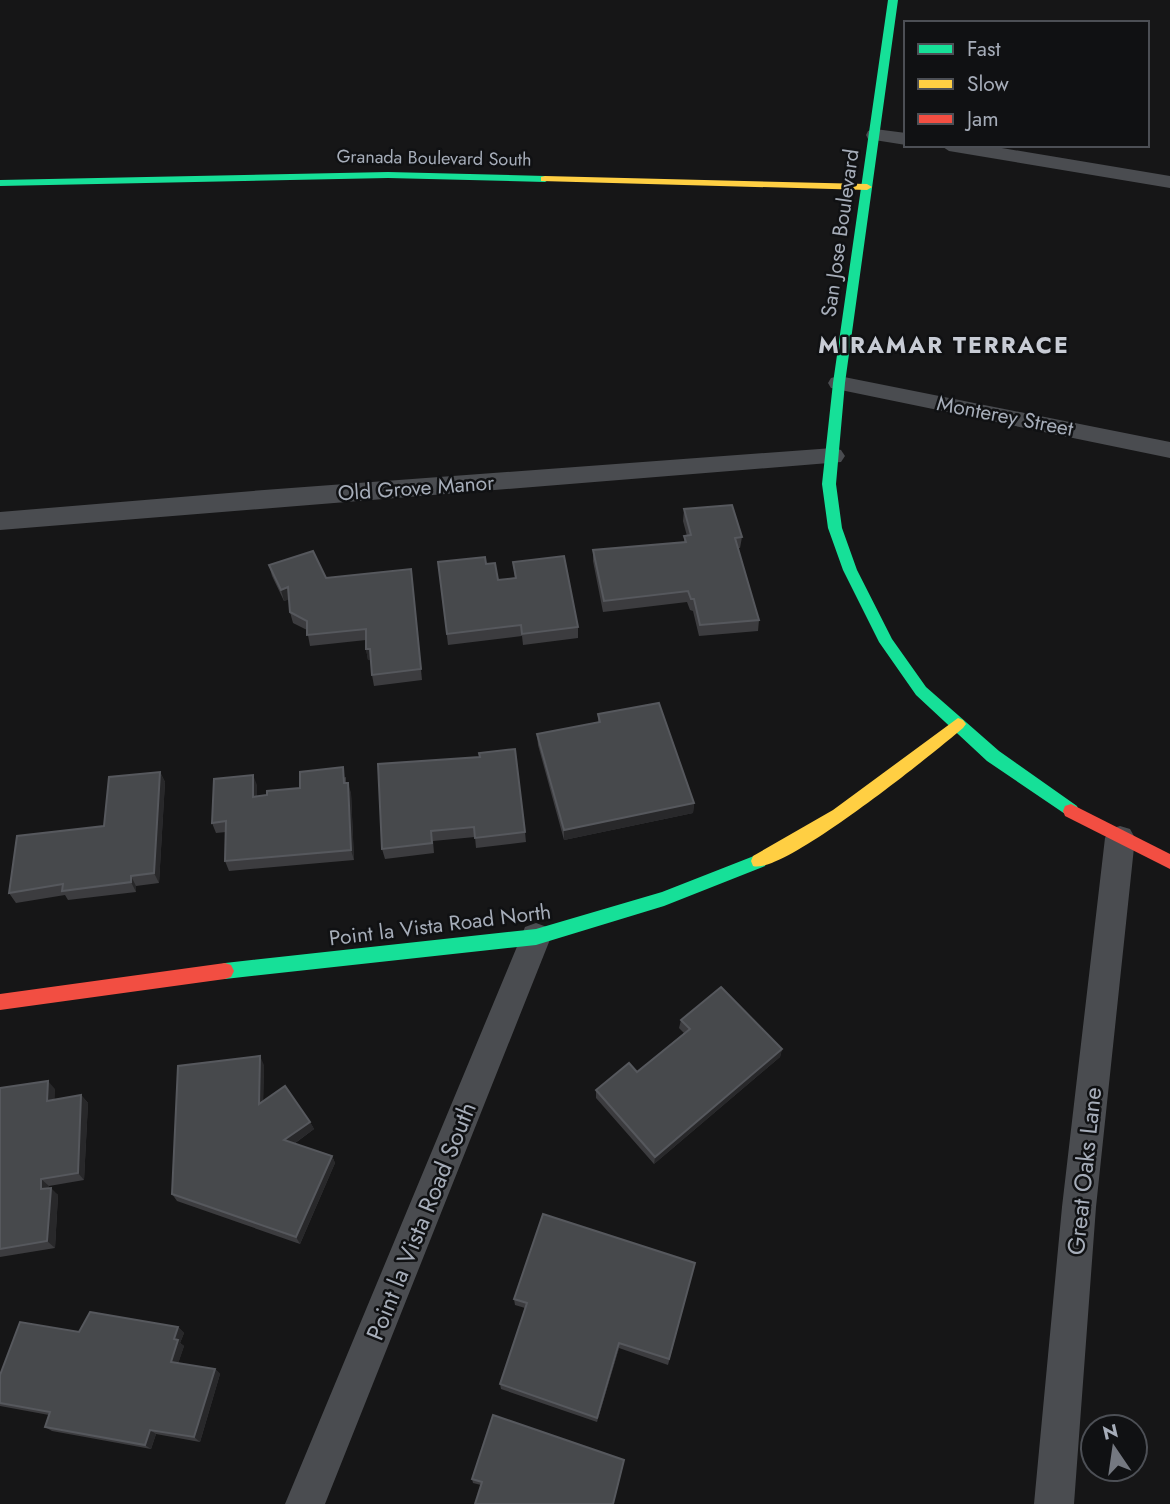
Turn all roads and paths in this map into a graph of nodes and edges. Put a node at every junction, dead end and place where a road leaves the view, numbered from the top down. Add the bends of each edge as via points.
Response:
1 (893, 0) edge
2 (875, 135) junction
3 (904, 139) edge
4 (961, 147) edge
5 (1170, 182) edge
6 (0, 183) edge
7 (867, 187) junction
8 (839, 383) junction
9 (1170, 450) edge
10 (833, 456) junction
11 (0, 521) edge
12 (958, 724) junction
13 (1119, 838) junction
14 (1170, 862) edge
15 (536, 937) junction
16 (0, 1002) edge
17 (305, 1504) edge
18 (1054, 1504) edge

1 - 2 street, San Jose Boulevard
2 - 3 street
2 - 7 street, San Jose Boulevard
4 - 5 street
6 - 7 street, Granada Boulevard South via 388,175
7 - 8 street, San Jose Boulevard
8 - 9 street, Monterey Street
8 - 10 street, San Jose Boulevard
10 - 11 street, Old Grove Manor
10 - 12 street, San Jose Boulevard via 830,484 835,528 850,570 886,642 920,691
12 - 13 street, San Jose Boulevard via 993,756 1066,808
12 - 15 street, Point la Vista Road North via 865,800 754,865 676,897
13 - 14 street, San Jose Boulevard
13 - 18 street, Great Oaks Lane
15 - 16 street, Point la Vista Road North via 180,976
15 - 17 street, Point la Vista Road South

